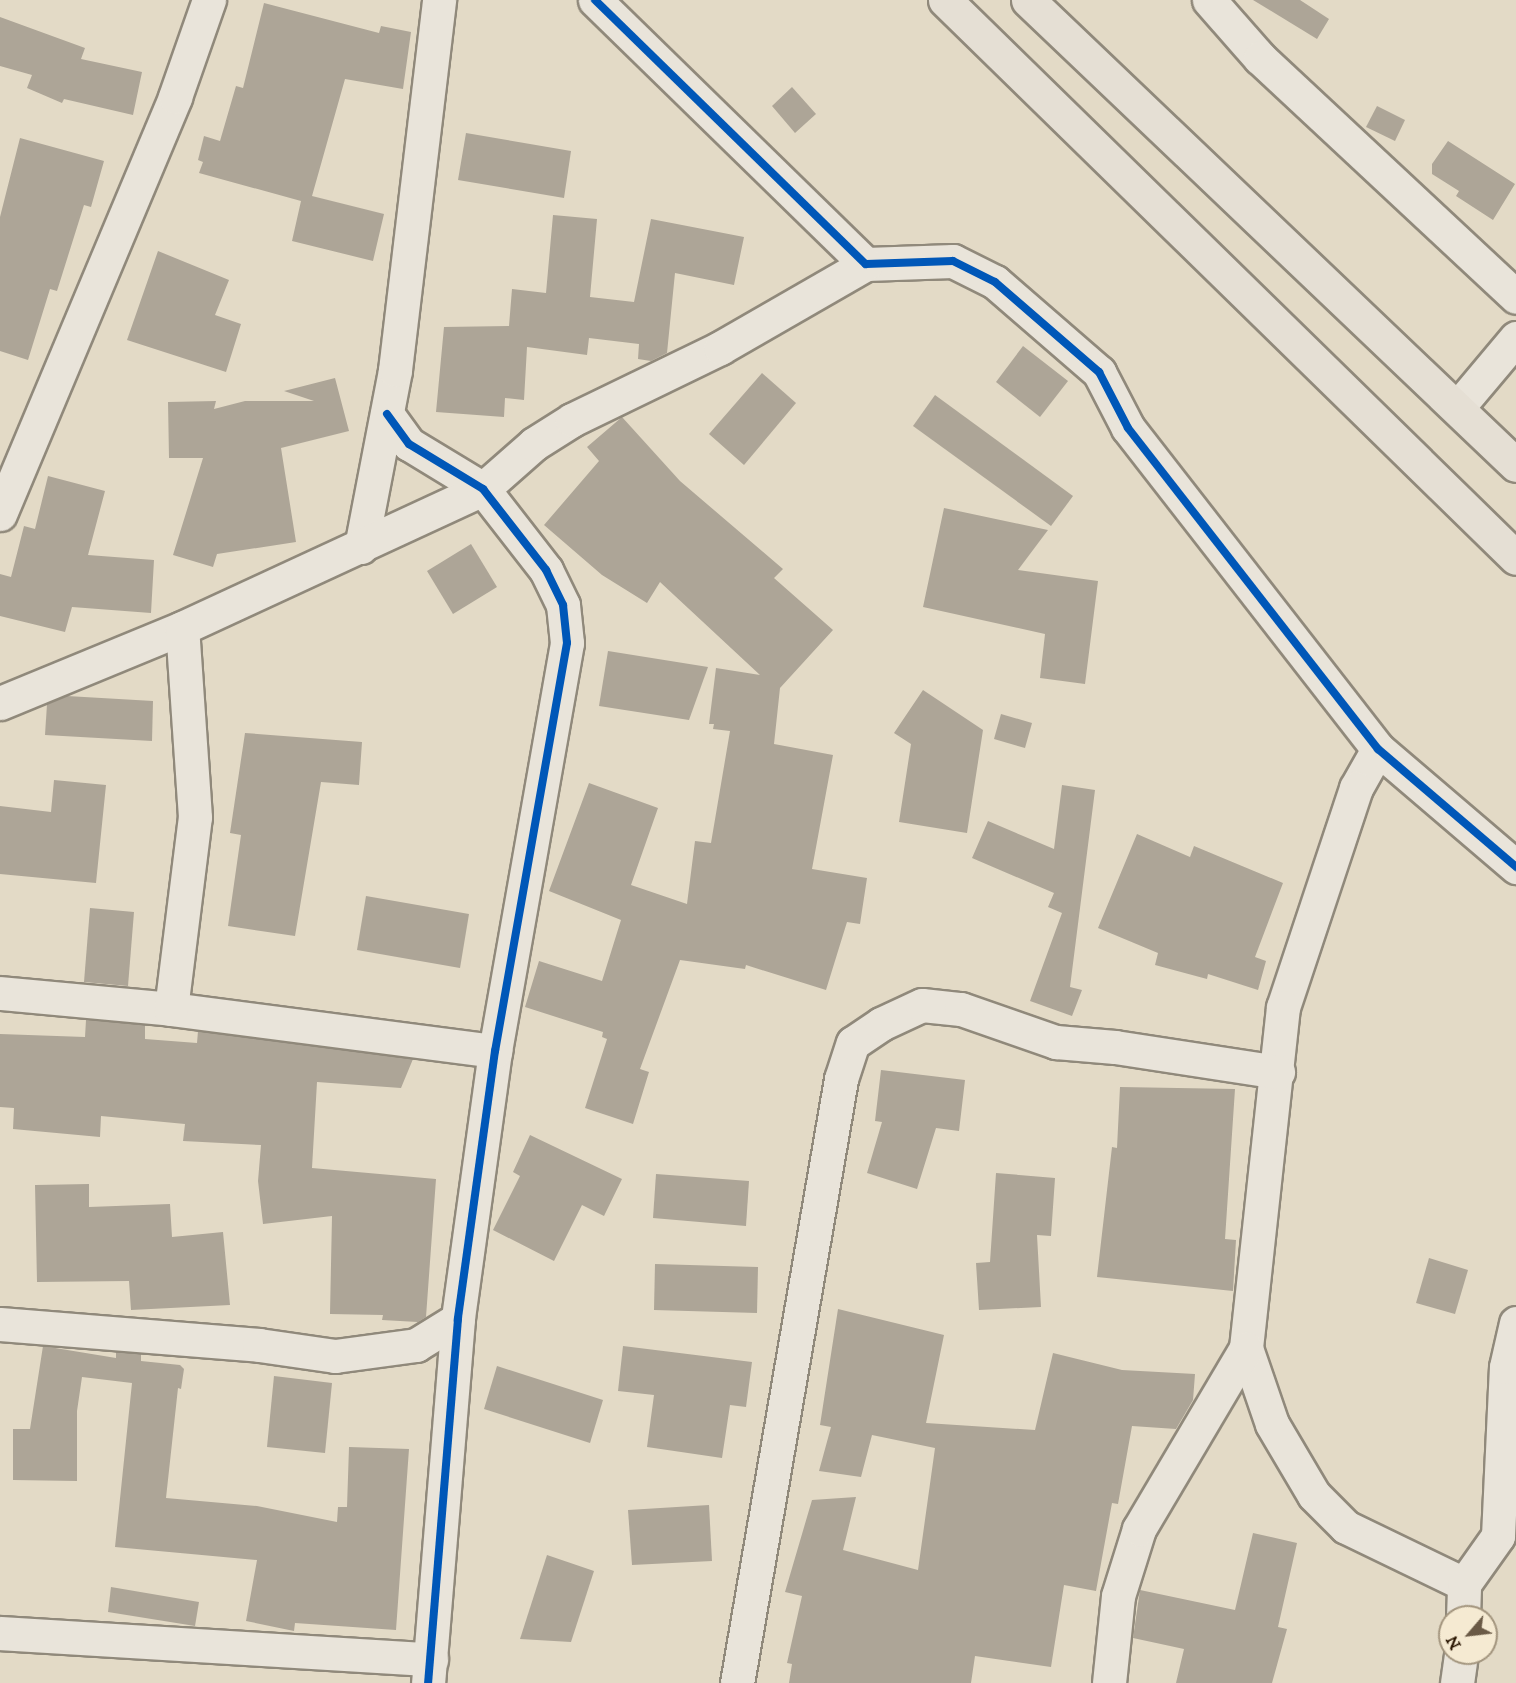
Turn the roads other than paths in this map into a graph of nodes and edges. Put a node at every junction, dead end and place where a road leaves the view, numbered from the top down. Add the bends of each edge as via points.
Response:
1 (209, 0) edge
2 (439, 0) edge
3 (595, 0) edge
4 (945, 0) edge
5 (1028, 0) edge
6 (1209, 0) edge
7 (866, 264) junction
8 (1516, 297) edge
9 (1516, 338) edge
10 (1458, 407) junction
11 (387, 414) junction
12 (1516, 465) edge
13 (483, 489) junction
14 (0, 514) edge
15 (361, 547) junction
16 (1516, 558) edge
17 (182, 628) junction
18 (0, 703) edge
19 (1378, 749) junction
20 (1516, 867) edge
21 (0, 993) edge
22 (171, 1009) junction
23 (495, 1052) junction
24 (1278, 1072) junction
25 (458, 1319) junction
26 (1516, 1323) edge
27 (0, 1324) edge
28 (1246, 1348) junction
29 (1464, 1584) junction
30 (1463, 1605) edge
31 (0, 1634) edge
32 (1459, 1665) edge
33 (430, 1671) edge
34 (736, 1683) edge
35 (1109, 1683) edge
36 (1457, 1683) edge

1 - 14 street via 175,97
2 - 11 street
3 - 7 street
4 - 16 highway
5 - 10 highway
6 - 8 street via 1260,58
7 - 13 street via 720,348 572,420 534,444
7 - 19 street via 953,261 994,282 1100,372 1128,428
9 - 10 street
10 - 12 highway
11 - 13 street via 409,444
11 - 15 street
13 - 15 street
13 - 23 street via 546,570 563,605 567,643
15 - 17 street
17 - 18 street
17 - 22 street via 195,817
19 - 20 street
19 - 24 street via 1356,788 1283,1007
21 - 22 street
22 - 23 street
23 - 25 street
24 - 28 street
24 - 34 street via 1056,1042 961,1009 922,1005 853,1043 842,1079
25 - 27 street via 416,1345 334,1356 259,1345
25 - 33 street
26 - 29 street via 1506,1366 1498,1536
28 - 29 street via 1272,1424 1314,1495 1346,1527
28 - 35 street via 1139,1529 1118,1596
29 - 30 street
31 - 33 street
32 - 36 street

